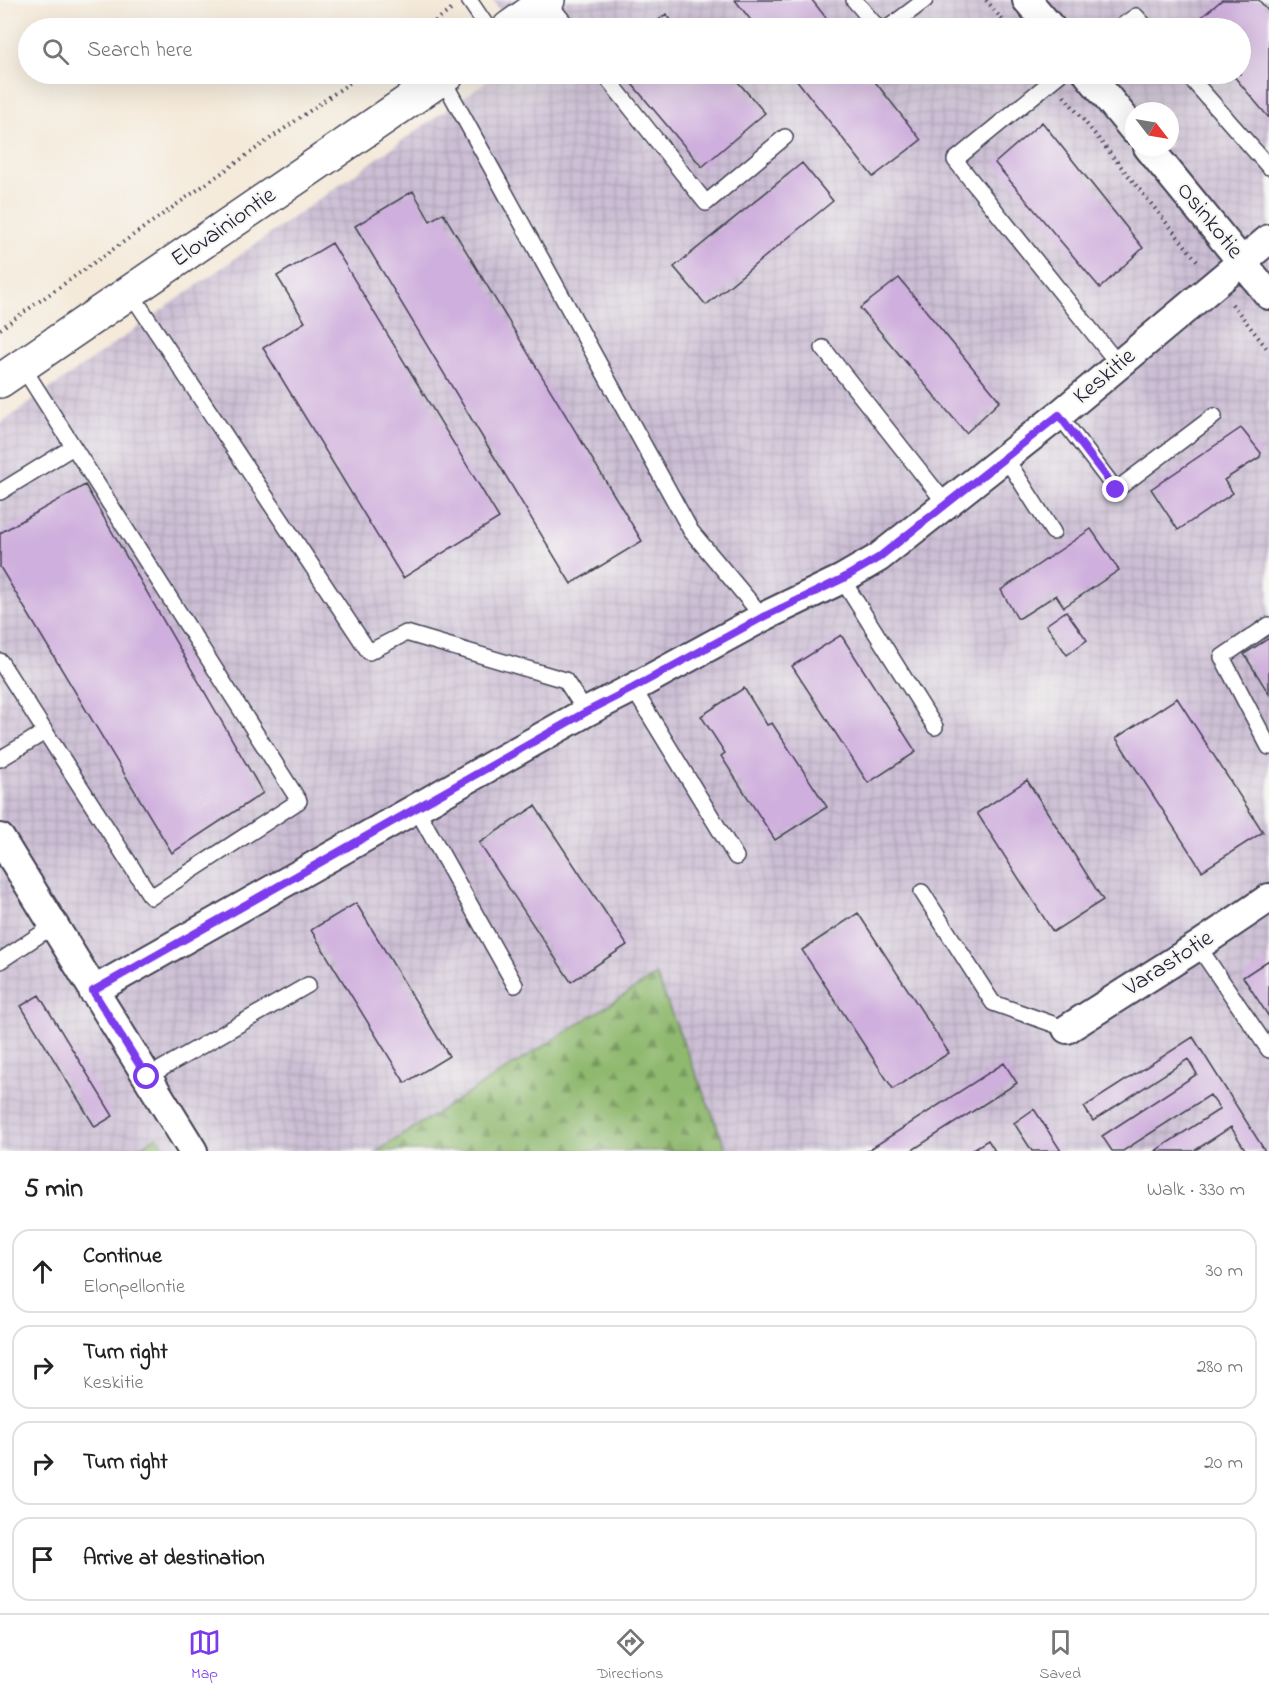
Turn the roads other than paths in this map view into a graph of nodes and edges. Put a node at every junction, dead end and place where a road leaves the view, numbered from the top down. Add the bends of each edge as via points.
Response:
1 (547, 0) edge
2 (854, 0) edge
3 (925, 0) edge
4 (1028, 0) edge
5 (463, 3) edge
6 (478, 18) edge
7 (523, 18) edge
8 (561, 18) edge
9 (869, 18) edge
10 (901, 18) edge
11 (1043, 18) edge
12 (433, 84) edge
13 (449, 84) edge
14 (612, 84) edge
15 (1047, 84) edge
16 (1096, 84) edge
17 (1196, 84) edge
18 (1125, 119) edge
19 (785, 137) dead end
20 (1155, 156) edge
21 (1269, 167) edge
22 (1269, 239) edge
23 (1242, 261) junction
24 (130, 292) junction
25 (1269, 295) edge
26 (823, 348) dead end
27 (1119, 365) junction
28 (11, 374) edge
29 (1059, 415) junction
30 (1214, 416) dead end
31 (73, 447) junction
32 (1005, 457) junction
33 (0, 492) edge
34 (946, 504) junction
35 (1053, 531) dead end
36 (842, 579) junction
37 (763, 617) junction
38 (1269, 625) edge
39 (0, 661) edge
40 (633, 688) junction
41 (586, 712) junction
42 (935, 727) dead end
43 (45, 732) junction
44 (1269, 747) edge
45 (0, 759) edge
46 (416, 808) junction
47 (0, 838) edge
48 (736, 857) dead end
49 (922, 892) dead end
50 (1269, 898) edge
51 (53, 926) junction
52 (1198, 946) junction
53 (0, 960) edge
54 (308, 985) dead end
55 (515, 985) dead end
56 (93, 991) junction
57 (1068, 1029) joint
58 (1269, 1050) edge
59 (147, 1077) junction
60 (193, 1151) edge

1 - 7 main road
1 - 8 lane
2 - 9 lane
3 - 10 lane
4 - 11 street
5 - 6 lane
12 - 24 main road, Elovainiontie
13 - 37 lane via 691,531
14 - 19 lane via 706,203
15 - 27 lane via 955,160
16 - 18 street
17 - 21 lane
20 - 23 street, Osinkotie
22 - 23 street, Keskitie
23 - 25 street, Osinkotie
23 - 27 street, Keskitie
24 - 28 main road, Elovainiontie
24 - 41 lane via 369,652 406,633 565,680
26 - 34 lane
27 - 29 street, Keskitie
28 - 31 lane
29 - 30 lane via 1116,490
29 - 32 street, Keskitie
31 - 33 lane
31 - 43 lane via 299,801 151,897
32 - 34 street, Keskitie
32 - 35 lane
34 - 36 street, Keskitie via 878,558
36 - 37 street, Keskitie
36 - 42 lane
37 - 40 street, Keskitie
38 - 44 lane via 1222,657
39 - 43 lane
40 - 41 street, Keskitie
40 - 48 lane
41 - 46 street, Keskitie
43 - 45 lane
46 - 55 lane
46 - 56 street, Keskitie
47 - 51 street
49 - 57 lane via 993,1003
50 - 52 street, Varastotie
51 - 53 lane
51 - 56 street
52 - 57 street, Varastotie
52 - 58 lane
54 - 59 lane
56 - 59 street
59 - 60 street

